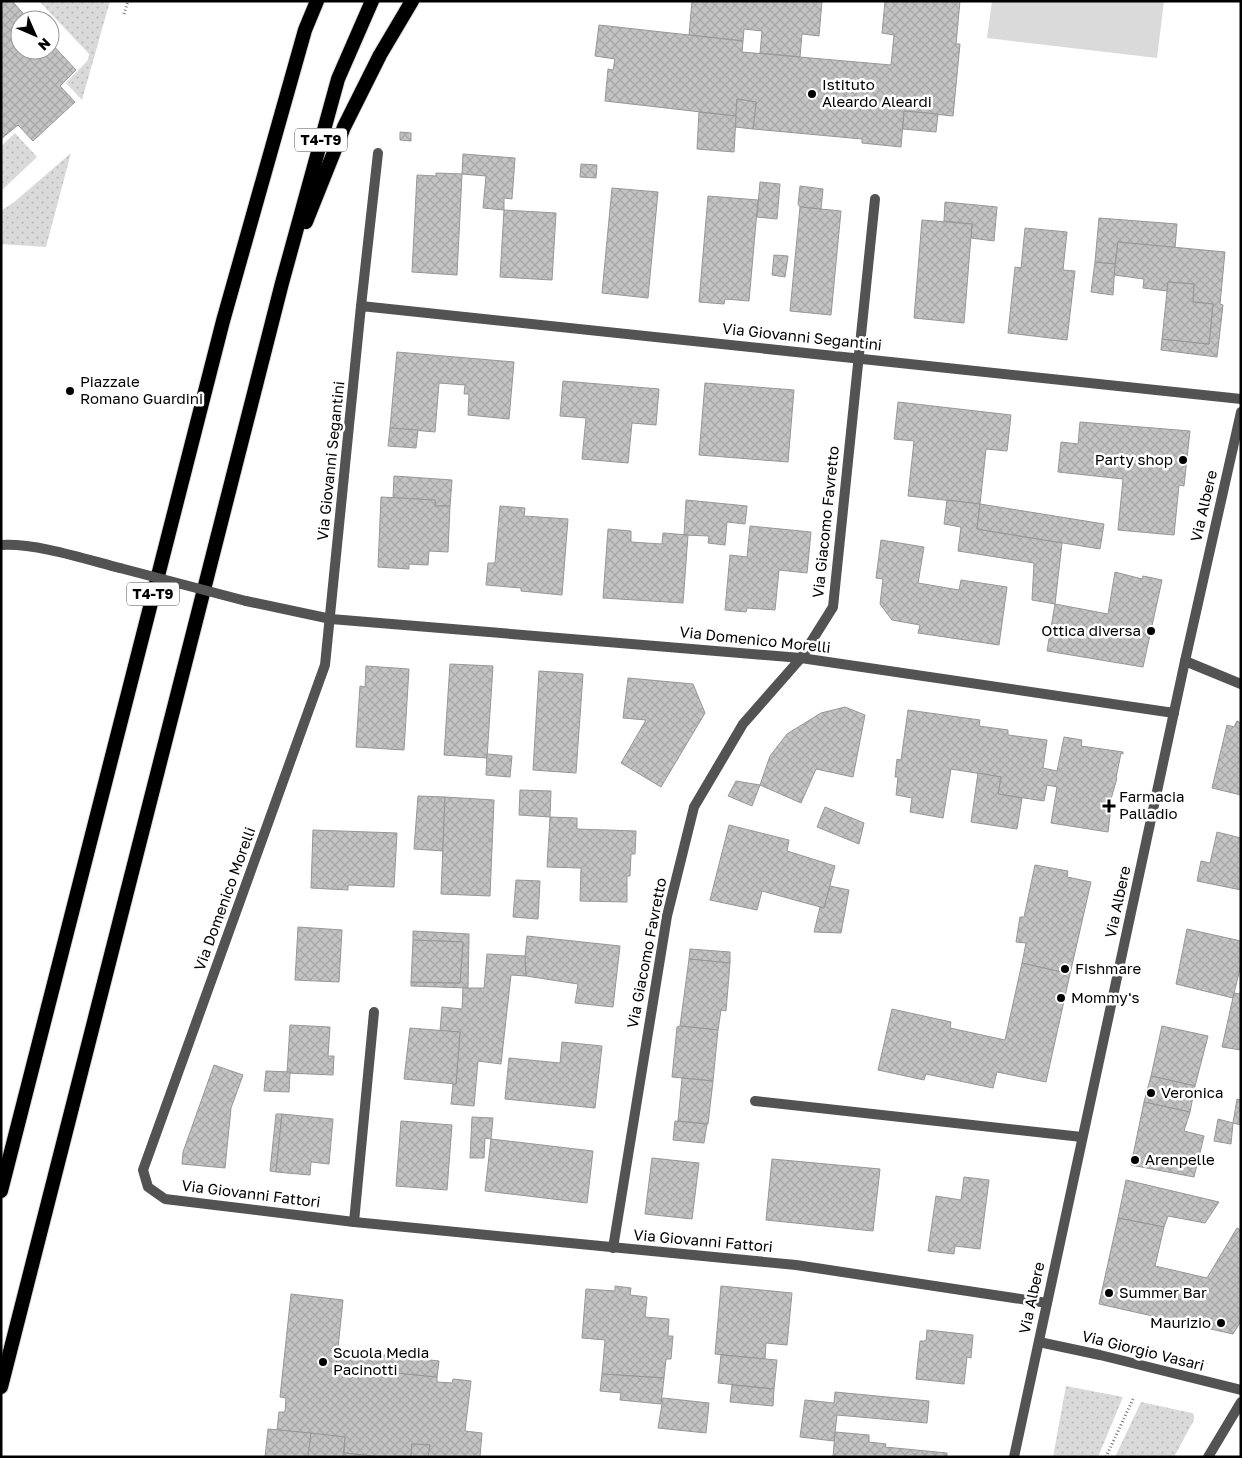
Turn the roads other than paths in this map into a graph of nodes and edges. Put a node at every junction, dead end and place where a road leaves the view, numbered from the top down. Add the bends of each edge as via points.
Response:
1 (317, 1) edge
2 (372, 1) edge
3 (412, 1) edge
4 (378, 153) dead end
5 (875, 199) dead end
6 (282, 283) junction
7 (361, 306) junction
8 (858, 358) junction
9 (1241, 399) edge
10 (1241, 412) edge
11 (1, 544) edge
12 (331, 619) junction
13 (801, 658) junction
14 (1185, 661) junction
15 (1241, 684) edge
16 (1174, 713) junction
17 (374, 1012) dead end
18 (755, 1101) dead end
19 (1082, 1137) junction
20 (148, 1187) joint
21 (1, 1191) edge
22 (354, 1222) junction
23 (613, 1248) junction
24 (1047, 1302) junction
25 (1039, 1342) junction
26 (1, 1387) edge
27 (1241, 1390) edge
28 (1241, 1402) edge
29 (1014, 1457) edge
30 (1208, 1457) edge

1 - 21 highway, T4-T9 via 305,30 223,321
2 - 6 highway, T4-T9 via 338,79
3 - 6 highway via 380,55 344,127
4 - 7 street, Via Giovanni Segantini
5 - 8 street, Via Giacomo Favretto
6 - 26 highway, T4-T9
7 - 8 street, Via Giovanni Segantini
7 - 12 street, Via Giovanni Segantini
8 - 9 street, Via Giovanni Segantini
8 - 13 street, Via Giacomo Favretto via 833,607
10 - 14 street, Via Albere
11 - 12 street, Via Domenico Morelli, bridge via 68,554 246,601
12 - 13 street, Via Domenico Morelli
12 - 20 street, Via Domenico Morelli via 325,665 143,1170
13 - 16 street, Via Domenico Morelli
13 - 23 street, Via Giacomo Favretto via 743,724 694,806 667,916
14 - 15 street
14 - 16 street, Via Albere
16 - 19 street, Via Albere
17 - 22 street
18 - 19 street
19 - 24 street, Via Albere
20 - 22 street, Via Giovanni Fattori via 165,1199
22 - 23 street, Via Giovanni Fattori
23 - 24 street, Via Giovanni Fattori via 796,1264
24 - 25 street, Via Albere
25 - 27 street, Via Giorgio Vasari
25 - 29 street, Via Albere
28 - 30 street

